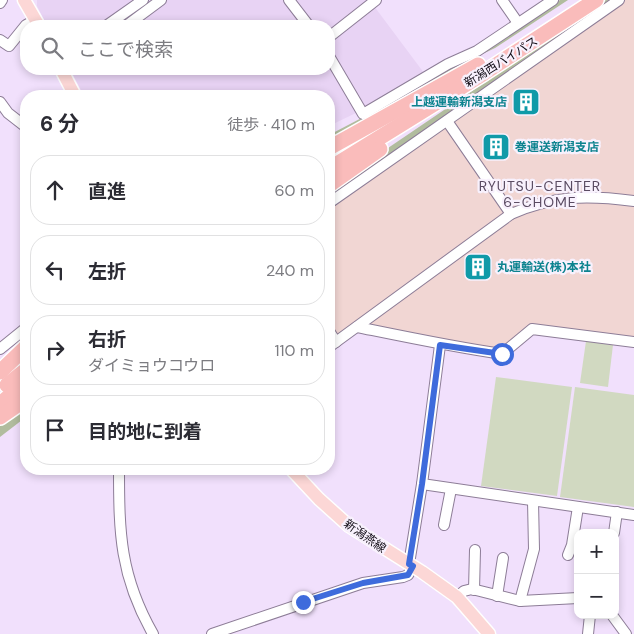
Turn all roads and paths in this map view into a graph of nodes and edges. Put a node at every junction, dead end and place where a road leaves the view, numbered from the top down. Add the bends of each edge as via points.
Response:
1 (2, 0) edge
2 (24, 0) edge
3 (144, 0) edge
4 (161, 0) edge
5 (289, 0) edge
6 (376, 0) edge
7 (502, 0) edge
8 (553, 0) edge
9 (578, 0) edge
10 (596, 0) edge
11 (619, 0) edge
12 (0, 3) edge
13 (35, 20) edge
14 (115, 20) edge
15 (134, 20) edge
16 (304, 20) edge
17 (518, 23) junction
18 (335, 32) edge
19 (20, 33) edge
20 (0, 40) edge
21 (335, 66) edge
22 (481, 69) junction
23 (66, 75) edge
24 (72, 90) edge
25 (0, 102) edge
26 (447, 121) junction
27 (20, 123) edge
28 (335, 145) edge
29 (335, 154) edge
30 (335, 165) edge
31 (335, 180) edge
32 (335, 199) edge
33 (634, 200) edge
34 (511, 214) junction
35 (358, 327) junction
36 (20, 333) edge
37 (634, 342) edge
38 (335, 343) edge
39 (440, 345) junction
40 (0, 349) edge
41 (20, 353) edge
42 (0, 372) edge
43 (20, 375) edge
44 (20, 387) edge
45 (0, 391) edge
46 (20, 403) edge
47 (0, 404) edge
48 (0, 417) edge
49 (119, 475) edge
50 (297, 475) edge
51 (422, 484) junction
52 (451, 489) junction
53 (533, 501) junction
54 (578, 507) junction
55 (617, 512) junction
56 (634, 515) edge
57 (444, 525) dead end
58 (615, 529) edge
59 (475, 550) dead end
60 (568, 555) dead end
61 (503, 558) dead end
62 (411, 565) junction
63 (474, 590) junction
64 (497, 596) junction
65 (456, 597) junction
66 (574, 598) edge
67 (520, 601) junction
68 (590, 619) edge
69 (615, 619) edge
70 (153, 634) edge
71 (212, 634) edge
72 (489, 634) edge
73 (588, 634) edge
74 (626, 634) edge

1 - 12 street
2 - 13 main road
3 - 14 street
4 - 15 street
5 - 16 street
6 - 18 street
7 - 17 street
8 - 17 street
9 - 22 highway, 新潟西バイパス
10 - 22 highway, 新潟西バイパス
11 - 26 street
17 - 21 street via 477,51 448,64 363,114
19 - 20 street via 10,46
22 - 28 highway
22 - 29 highway, 新潟西バイパス
22 - 30 highway, 新潟西バイパス
22 - 31 highway
23 - 24 main road
25 - 27 street
26 - 32 street
26 - 34 street
33 - 34 street via 568,197 541,202
34 - 35 street
35 - 38 street
35 - 39 street
36 - 40 street
37 - 39 street via 532,328 502,354
39 - 51 street
41 - 42 highway
43 - 45 highway
44 - 47 highway
46 - 48 highway
49 - 70 street via 123,555 135,601
50 - 62 main road, 新潟燕線 via 334,514
51 - 52 street
51 - 62 street
52 - 53 street
52 - 57 street
53 - 54 street
53 - 67 street via 534,549
54 - 55 street
54 - 60 street
55 - 56 street
55 - 58 street
59 - 63 street
61 - 64 street
62 - 65 main road, 新潟燕線
62 - 71 street via 408,575 403,577 359,584
63 - 64 street
63 - 65 street via 464,591
64 - 67 street
65 - 72 main road, 新潟燕線
66 - 67 street
68 - 73 street
69 - 74 street

